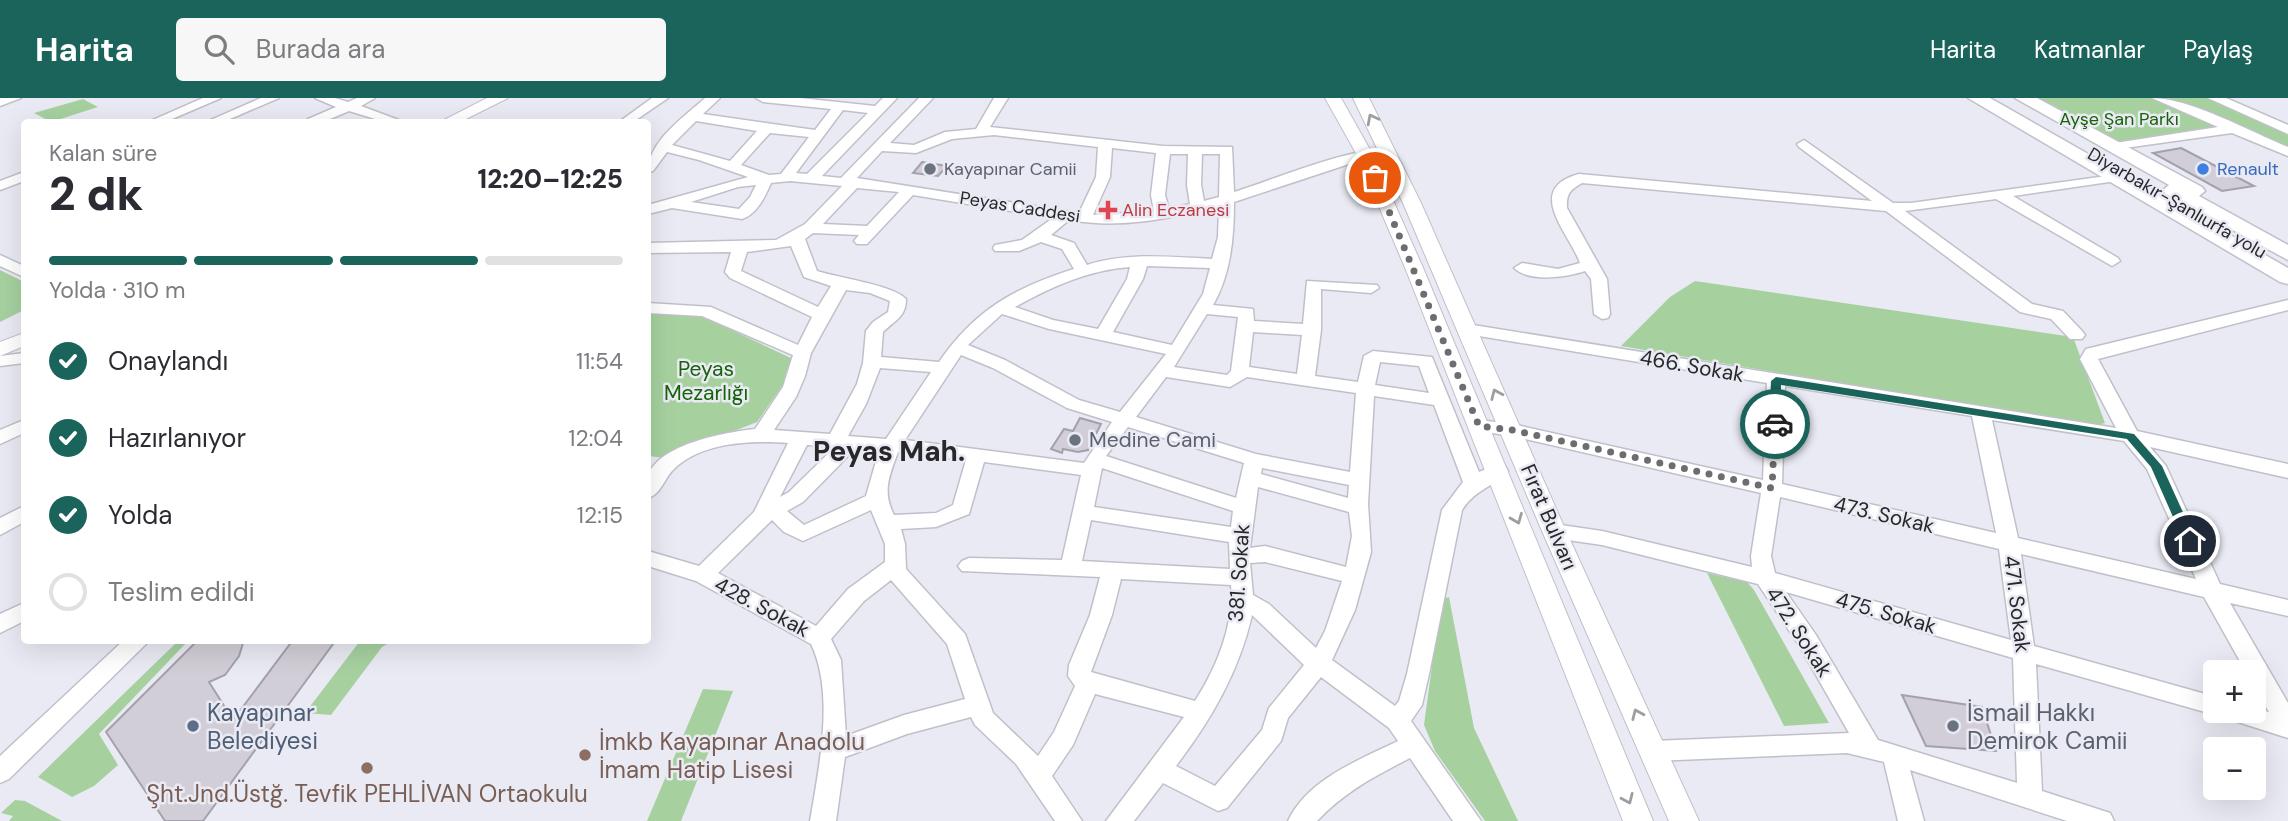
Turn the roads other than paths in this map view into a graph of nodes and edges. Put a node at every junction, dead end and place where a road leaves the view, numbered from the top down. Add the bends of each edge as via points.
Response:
1 (14, 98) edge
2 (214, 98) edge
3 (272, 98) edge
4 (322, 98) edge
5 (368, 98) edge
6 (500, 98) edge
7 (517, 98) edge
8 (661, 98) edge
9 (713, 98) edge
10 (763, 98) edge
11 (890, 98) edge
12 (926, 98) edge
13 (1002, 98) edge
14 (1333, 98) edge
15 (1361, 98) edge
16 (1977, 98) edge
17 (1993, 98) edge
18 (2009, 98) edge
19 (2159, 98) edge
20 (2215, 98) edge
21 (0, 102) edge
22 (2027, 104) edge
23 (348, 107) junction
24 (839, 107) junction
25 (877, 110) junction
26 (692, 116) junction
27 (162, 119) edge
28 (220, 119) edge
29 (320, 119) edge
30 (387, 119) edge
31 (454, 119) edge
32 (473, 119) edge
33 (630, 119) edge
34 (767, 129) junction
35 (2235, 129) junction
36 (2288, 130) edge
37 (981, 131) junction
38 (2039, 133) junction
39 (819, 134) junction
40 (2075, 135) junction
41 (1105, 143) junction
42 (1804, 144) dead end
43 (663, 147) junction
44 (880, 147) junction
45 (2115, 147) junction
46 (1163, 150) junction
47 (1195, 150) junction
48 (2288, 152) edge
49 (1389, 153) junction
50 (1365, 155) junction
51 (651, 164) edge
52 (733, 166) junction
53 (21, 177) edge
54 (785, 177) junction
55 (2116, 177) junction
56 (766, 178) junction
57 (812, 178) junction
58 (850, 182) junction
59 (0, 186) edge
60 (909, 190) junction
61 (1998, 194) junction
62 (1228, 199) junction
63 (670, 203) junction
64 (1198, 206) junction
65 (1886, 207) junction
66 (651, 209) edge
67 (1162, 213) junction
68 (1066, 215) junction
69 (1084, 218) junction
70 (802, 233) junction
71 (1040, 236) junction
72 (2288, 243) edge
73 (741, 246) junction
74 (651, 248) edge
75 (1001, 248) dead end
76 (2288, 254) edge
77 (0, 260) edge
78 (1140, 261) junction
79 (2112, 261) dead end
80 (1221, 264) junction
81 (1589, 265) junction
82 (2288, 267) edge
83 (1522, 268) dead end
84 (21, 270) edge
85 (1082, 270) junction
86 (2288, 277) edge
87 (841, 284) junction
88 (1371, 288) dead end
89 (2288, 305) edge
90 (651, 307) edge
91 (1000, 308) junction
92 (1203, 309) junction
93 (1602, 314) dead end
94 (821, 315) junction
95 (1245, 326) junction
96 (21, 327) edge
97 (1467, 329) junction
98 (1311, 330) junction
99 (1104, 334) junction
100 (2076, 335) dead end
101 (0, 337) edge
102 (21, 340) edge
103 (958, 347) junction
104 (0, 350) edge
105 (1177, 351) junction
106 (802, 353) junction
107 (21, 358) edge
108 (0, 361) edge
109 (872, 362) junction
110 (944, 368) junction
111 (1162, 371) junction
112 (1240, 371) junction
113 (1776, 381) junction
114 (1305, 382) junction
115 (1365, 390) junction
116 (1441, 400) junction
117 (1981, 413) junction
118 (1123, 419) junction
119 (1479, 426) junction
120 (21, 428) edge
121 (1512, 430) junction
122 (761, 435) junction
123 (2130, 436) junction
124 (0, 438) edge
125 (801, 438) junction
126 (843, 442) junction
127 (892, 446) junction
128 (977, 454) junction
129 (1092, 465) junction
130 (1253, 469) junction
131 (1498, 471) junction
132 (2288, 471) edge
133 (1360, 481) junction
134 (1473, 483) junction
135 (651, 487) edge
136 (1772, 488) junction
137 (876, 500) junction
138 (1245, 508) junction
139 (1358, 508) junction
140 (1082, 512) junction
141 (768, 513) junction
142 (21, 515) edge
143 (887, 522) junction
144 (0, 528) edge
145 (1554, 531) junction
146 (2009, 544) junction
147 (651, 560) edge
148 (896, 565) junction
149 (969, 566) dead end
150 (1241, 567) junction
151 (1070, 569) junction
152 (1112, 572) junction
153 (703, 575) junction
154 (1354, 577) junction
155 (1765, 579) junction
156 (2212, 592) junction
157 (2288, 608) edge
158 (21, 613) edge
159 (0, 625) edge
160 (819, 638) junction
161 (135, 644) edge
162 (2024, 652) junction
163 (1319, 663) junction
164 (1088, 683) junction
165 (2203, 703) edge
166 (980, 705) junction
167 (1201, 712) junction
168 (2266, 720) edge
169 (1397, 721) junction
170 (2288, 726) edge
171 (1413, 744) junction
172 (1870, 748) junction
173 (834, 751) junction
174 (1653, 751) junction
175 (1894, 754) junction
176 (1159, 768) junction
177 (0, 772) edge
178 (1038, 777) junction
179 (2031, 798) junction
180 (823, 821) edge
181 (1069, 821) edge
182 (1119, 821) edge
183 (1301, 821) edge
184 (1468, 821) edge
185 (1638, 821) edge
186 (1685, 821) edge
187 (1911, 821) edge
188 (2101, 821) edge

1 - 21 street
2 - 27 street
3 - 28 street
4 - 23 street
5 - 23 street
6 - 31 main road
7 - 32 main road
8 - 33 street
9 - 26 street
10 - 24 street
11 - 25 street
12 - 44 street
13 - 37 street
14 - 50 main road, Fırat Bulvarı
49 -> 15 main road, Fırat Bulvarı
16 - 38 highway
17 - 40 highway, Diyarbakır-Şanlıurfa yolu
18 - 22 highway, Diyarbakır-Şanlıurfa yolu
19 - 35 street
20 - 36 street
22 - 40 highway
22 - 76 highway, Diyarbakır-Şanlıurfa yolu
23 - 29 street
23 - 30 street
24 - 25 street
24 - 39 street
25 - 57 street
26 - 34 street
26 - 43 street
34 - 39 street
34 - 52 street
35 - 45 street
35 - 48 street
37 - 41 street
37 - 44 street via 950,135 916,149
38 - 40 highway
38 - 55 highway
39 - 54 street
40 - 45 highway
40 - 82 highway, Diyarbakır-Şanlıurfa yolu
41 - 46 street
41 - 69 street via 1103,177
42 - 65 street
43 - 51 street
43 - 52 street
44 - 58 street
45 - 72 highway
46 - 47 street
46 - 67 street via 1158,195
47 - 62 street via 1227,150
47 - 64 street
49 - 50 street, Peyas Caddesi
49 - 97 main road, Fırat Bulvarı
50 - 62 street, Peyas Caddesi
50 - 119 main road, Fırat Bulvarı
52 - 56 street
53 - 59 street
54 - 56 street, Peyas Caddesi
54 - 57 street, Peyas Caddesi
55 - 61 street
55 - 86 highway
56 - 63 street, Peyas Caddesi
56 - 63 street via 757,199 742,214
57 - 58 street, Peyas Caddesi
58 - 60 street, Peyas Caddesi
58 - 70 street
60 - 68 street, Peyas Caddesi
60 - 70 street via 867,236
61 - 65 street
61 - 79 street
62 - 64 street, Peyas Caddesi
62 - 80 street
63 - 66 street, Peyas Caddesi
64 - 67 street, Peyas Caddesi
65 - 81 street via 1579,178 1561,192 1560,212
65 - 100 street via 2026,308 2057,315
67 - 69 street, Peyas Caddesi via 1120,220
68 - 69 street, Peyas Caddesi
68 - 71 street
70 - 73 street via 782,244
70 - 87 street via 810,274
71 - 75 street via 1012,249
71 - 85 street via 1068,246
73 - 74 street
73 - 94 street via 736,275
77 - 84 street
78 - 80 street
78 - 85 street
78 - 99 street
80 - 92 street
81 - 83 street via 1559,274
81 - 93 street via 1599,279
85 - 91 street
87 - 94 street
87 - 109 street via 874,289 898,299 898,312 875,332
88 - 98 street via 1313,284
89 - 123 street via 2092,353 2089,359
90 - 106 street via 705,311
91 - 99 street via 1049,324
91 - 103 street
92 - 95 street via 1247,313
92 - 105 street
94 - 106 street
95 - 98 street
95 - 112 street
96 - 101 main road
97 - 113 street, 466. Sokak
121 -> 97 main road, Fırat Bulvarı
98 - 114 street
99 - 105 street
102 - 104 main road
103 - 110 street
103 - 118 street via 1056,397
105 - 111 street
106 - 122 street via 792,390
107 - 108 street
109 - 110 street
109 - 126 street
110 - 127 street
111 - 112 street via 1230,381 1240,376
111 - 118 street
112 - 114 street
113 - 117 street, 466. Sokak
113 - 136 street, 472. Sokak
114 - 115 street
115 - 116 street
115 - 116 street via 1373,356 1426,361
115 - 133 street
116 - 134 street
117 - 123 street, 466. Sokak
117 - 146 street, 471. Sokak
118 - 129 street
118 - 130 street
119 - 121 street, 473. Sokak
119 - 131 main road, Fırat Bulvarı
120 - 124 street
121 - 136 street, 473. Sokak
121 - 145 main road, Fırat Bulvarı
122 - 125 street
122 - 135 street via 740,436 668,462
123 - 132 street, 466. Sokak
123 - 156 street via 2156,466
125 - 126 street
125 - 141 street via 782,471
126 - 127 street
126 - 141 street via 796,497
127 - 128 street
127 - 137 street
128 - 129 street
128 - 143 street via 962,509 956,514 930,521
129 - 138 street
129 - 140 street
130 - 133 street
130 - 138 street, 381. Sokak
130 - 139 street
131 - 134 street
131 -> 185 main road, Fırat Bulvarı
133 - 139 street
134 - 169 street via 1462,491 1452,510 1410,705
136 - 146 street, 473. Sokak
136 - 155 street, 472. Sokak via 1761,556
137 - 141 street via 803,534
137 - 143 street
138 - 150 street, 381. Sokak
139 - 154 street via 1362,536
140 - 150 street
140 - 151 street
141 - 153 street
142 - 144 street
143 - 148 street
145 - 155 street, 475. Sokak via 1602,538
174 -> 145 main road, Fırat Bulvarı
146 - 156 street, 473. Sokak
146 - 162 street, 471. Sokak
147 - 153 street, 428. Sokak
148 - 160 street via 856,595
148 - 166 street via 896,571 957,640
149 - 151 street
150 - 152 street
150 - 154 street via 1265,554
150 - 163 street via 1261,610
150 - 167 street, 381. Sokak via 1241,614 1233,643
151 - 152 street
152 - 164 street via 1101,615 1080,665 1079,676
153 - 160 street, 428. Sokak
154 - 163 street via 1336,631
155 - 162 street, 475. Sokak
155 - 172 street, 472. Sokak via 1808,641
156 - 157 street, 473. Sokak
156 - 170 street
158 - 159 street
160 - 173 street, 428. Sokak via 830,660
161 - 177 street
162 - 165 street, 475. Sokak
162 - 179 street, 471. Sokak
163 - 169 street
163 - 176 street via 1277,715 1273,734 1218,800
164 - 167 street
164 - 178 street via 1064,738
166 - 173 street via 904,725
166 - 178 street via 983,718 1025,757
167 - 176 street, 381. Sokak
168 - 170 street
169 - 171 street
171 - 183 street via 1346,779
171 - 184 street
172 - 174 street via 1847,743
172 - 175 street
173 - 180 street, 428. Sokak
174 - 186 main road, Fırat Bulvarı
175 - 179 street
175 - 187 street
176 - 182 street, 381. Sokak
178 - 181 street
179 - 188 street

